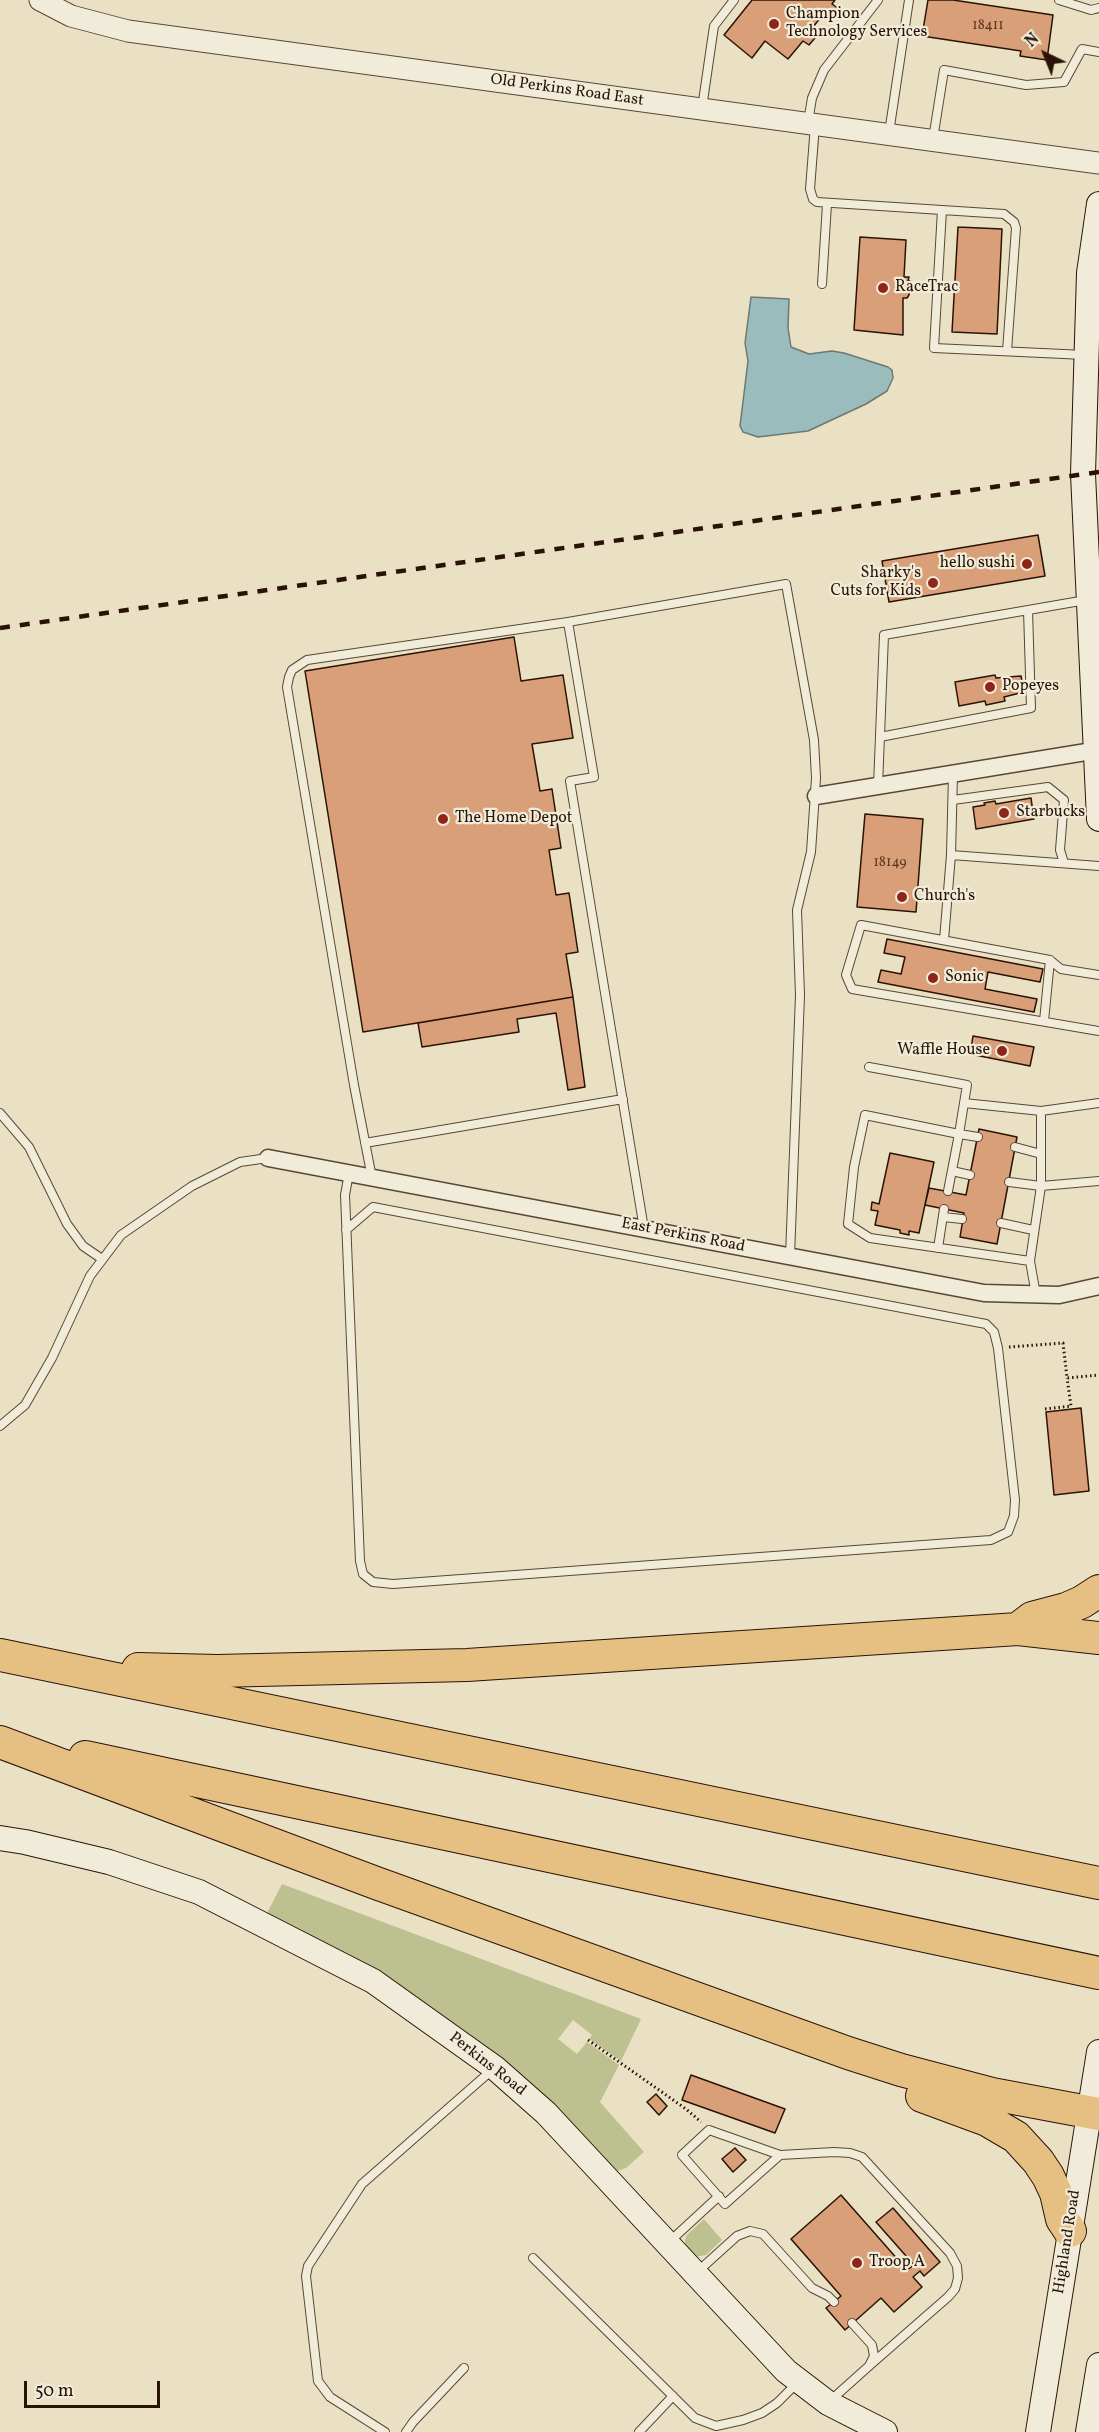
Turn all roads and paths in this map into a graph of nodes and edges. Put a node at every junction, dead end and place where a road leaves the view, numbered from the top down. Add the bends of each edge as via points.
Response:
1 (40, 0) edge
2 (734, 0) edge
3 (878, 0) edge
4 (909, 0) edge
5 (1059, 0) edge
6 (1099, 8) edge
7 (1099, 52) edge
8 (702, 109) junction
9 (811, 122) junction
10 (889, 133) junction
11 (933, 139) junction
12 (1099, 163) edge
13 (827, 204) junction
14 (1099, 204) edge
15 (942, 210) junction
16 (822, 284) dead end
17 (1007, 351) junction
18 (1085, 355) junction
19 (1089, 600) junction
20 (1028, 610) junction
21 (568, 621) junction
22 (880, 737) junction
23 (1097, 751) edge
24 (953, 774) junction
25 (878, 786) junction
26 (816, 796) junction
27 (953, 800) junction
28 (1099, 819) edge
29 (951, 855) junction
30 (1064, 863) junction
31 (1099, 866) edge
32 (944, 940) junction
33 (1050, 960) junction
34 (1099, 975) edge
35 (1044, 1021) junction
36 (1099, 1031) edge
37 (868, 1067) dead end
38 (623, 1099) junction
39 (964, 1103) junction
40 (1099, 1103) edge
41 (1041, 1111) junction
42 (0, 1113) edge
43 (959, 1134) junction
44 (978, 1137) dead end
45 (365, 1143) junction
46 (1015, 1148) dead end
47 (1041, 1154) junction
48 (268, 1158) joint
49 (952, 1171) junction
50 (349, 1173) junction
51 (970, 1174) dead end
52 (372, 1178) junction
53 (1099, 1181) edge
54 (1009, 1182) dead end
55 (1041, 1186) junction
56 (948, 1191) dead end
57 (962, 1219) dead end
58 (1001, 1223) dead end
59 (644, 1229) junction
60 (346, 1230) junction
61 (1034, 1230) junction
62 (938, 1248) junction
63 (790, 1256) junction
64 (102, 1259) junction
65 (1030, 1261) junction
66 (1099, 1286) edge
67 (1036, 1295) junction
68 (998, 1348) junction
69 (1099, 1375) edge
70 (1067, 1378) junction
71 (1045, 1409) dead end
72 (0, 1426) edge
73 (1099, 1591) edge
74 (1099, 1614) edge
75 (1018, 1629) junction
76 (1053, 1633) junction
77 (1099, 1638) edge
78 (6, 1656) edge
79 (0, 1741) edge
80 (0, 1838) edge
81 (1099, 1883) edge
82 (596, 1963) junction
83 (1099, 1973) edge
84 (588, 2040) dead end
85 (1099, 2052) edge
86 (495, 2068) junction
87 (1094, 2113) edge
88 (709, 2130) junction
89 (780, 2155) junction
90 (718, 2196) junction
91 (1070, 2231) junction
92 (668, 2243) junction
93 (532, 2258) dead end
94 (696, 2273) junction
95 (834, 2302) dead end
96 (852, 2323) dead end
97 (1099, 2365) edge
98 (869, 2366) junction
99 (464, 2368) dead end
100 (800, 2380) junction
101 (673, 2396) junction
102 (828, 2403) junction
103 (858, 2425) edge
104 (385, 2432) edge
105 (406, 2432) edge
106 (639, 2432) edge
107 (885, 2432) edge
108 (1038, 2432) edge
109 (1088, 2432) edge

1 - 8 street, Old Perkins Road East via 71,16 128,31
2 - 8 lane via 714,26
3 - 9 lane via 824,70 812,98
4 - 10 lane
5 - 6 lane
7 - 11 lane via 1082,49 1064,82 1026,85 944,70
8 - 9 street, Old Perkins Road East
9 - 10 street, Old Perkins Road East
9 - 13 lane via 810,189 813,199
10 - 11 street, Old Perkins Road East
11 - 12 street, Old Perkins Road East
13 - 15 lane
13 - 16 lane
14 - 18 main road via 1089,273
15 - 17 lane via 1004,214 1014,222
15 - 17 lane via 934,348
17 - 18 lane
18 - 19 main road via 1083,474
19 - 20 lane
19 - 23 main road
20 - 22 lane via 884,635
20 - 22 lane via 1031,708
21 - 26 lane via 786,584 814,740
21 - 38 lane via 594,777 570,781
21 - 45 lane via 307,660 292,670 289,677 287,687
22 - 25 lane
23 - 24 street
23 - 28 main road
24 - 25 street
24 - 27 lane
25 - 26 street
26 - 63 lane via 811,852 797,910 800,995
27 - 29 lane
27 - 30 lane via 1048,787 1064,801 1060,850
29 - 30 lane
29 - 32 lane
30 - 31 lane
32 - 33 lane
32 - 35 lane via 861,925 846,975 852,989
33 - 34 lane via 1061,969
33 - 35 lane
35 - 36 lane
37 - 39 lane via 967,1085
38 - 45 lane
38 - 59 lane
39 - 41 lane
39 - 43 lane
40 - 41 lane
41 - 47 lane
42 - 64 lane via 30,1147 67,1224 83,1246
43 - 44 lane
43 - 49 lane
43 - 62 lane via 865,1115 854,1167 848,1224 870,1238
45 - 52 lane
46 - 47 lane
47 - 55 lane
48 - 50 street, East Perkins Road
48 - 64 lane via 240,1162 192,1185 120,1235
49 - 51 lane
49 - 56 lane
50 - 52 street, East Perkins Road
50 - 60 lane
52 - 59 street, East Perkins Road
53 - 55 lane
54 - 55 lane
55 - 61 lane
57 - 62 lane via 944,1213
58 - 61 lane
59 - 63 street, East Perkins Road
60 - 68 lane via 373,1207 440,1219 965,1319 986,1324 994,1332
60 - 68 lane via 360,1561 363,1574 373,1582 405,1583 991,1540 1008,1532 1015,1500
61 - 65 lane
62 - 65 lane
63 - 67 street, East Perkins Road via 984,1293
64 - 72 lane via 25,1406
65 - 67 lane
66 - 67 street, East Perkins Road via 1059,1295
68 - 70 path via 1063,1343
69 - 70 path
70 - 71 path via 1071,1406
73 - 75 highway via 1066,1609 1032,1618
74 - 76 highway
75 - 76 highway
75 - 78 highway via 467,1665 217,1671 131,1668
76 - 77 highway
78 - 81 highway
79 - 82 highway
79 - 83 highway
80 - 86 main road, Perkins Road via 109,1862 199,1892 373,1981
82 - 87 highway via 901,2070 992,2094
82 - 91 highway via 769,2041 1009,2131 1048,2176
84 - 88 path via 686,2109
85 - 87 main road, Highland Road
86 - 92 main road, Perkins Road via 546,2113
86 - 104 lane via 362,2184 308,2266 318,2381 330,2397
87 - 91 main road, Highland Road
88 - 89 lane
88 - 90 lane via 682,2155
89 - 90 lane via 725,2204
89 - 98 lane via 850,2152 862,2157 950,2253 957,2266 955,2289 948,2297
90 - 92 lane
91 - 108 main road, Highland Road
92 - 94 main road, Perkins Road
93 - 101 lane
94 - 95 lane via 737,2236 750,2231 764,2234 812,2288
94 - 100 main road, Perkins Road via 786,2371
96 - 98 lane via 872,2345 874,2356
97 - 109 main road
98 - 102 lane
99 - 105 lane
100 - 101 lane via 762,2413 716,2426 695,2418
100 - 102 main road, Perkins Road
101 - 106 lane
102 - 103 main road, Perkins Road
103 - 107 main road, Perkins Road

